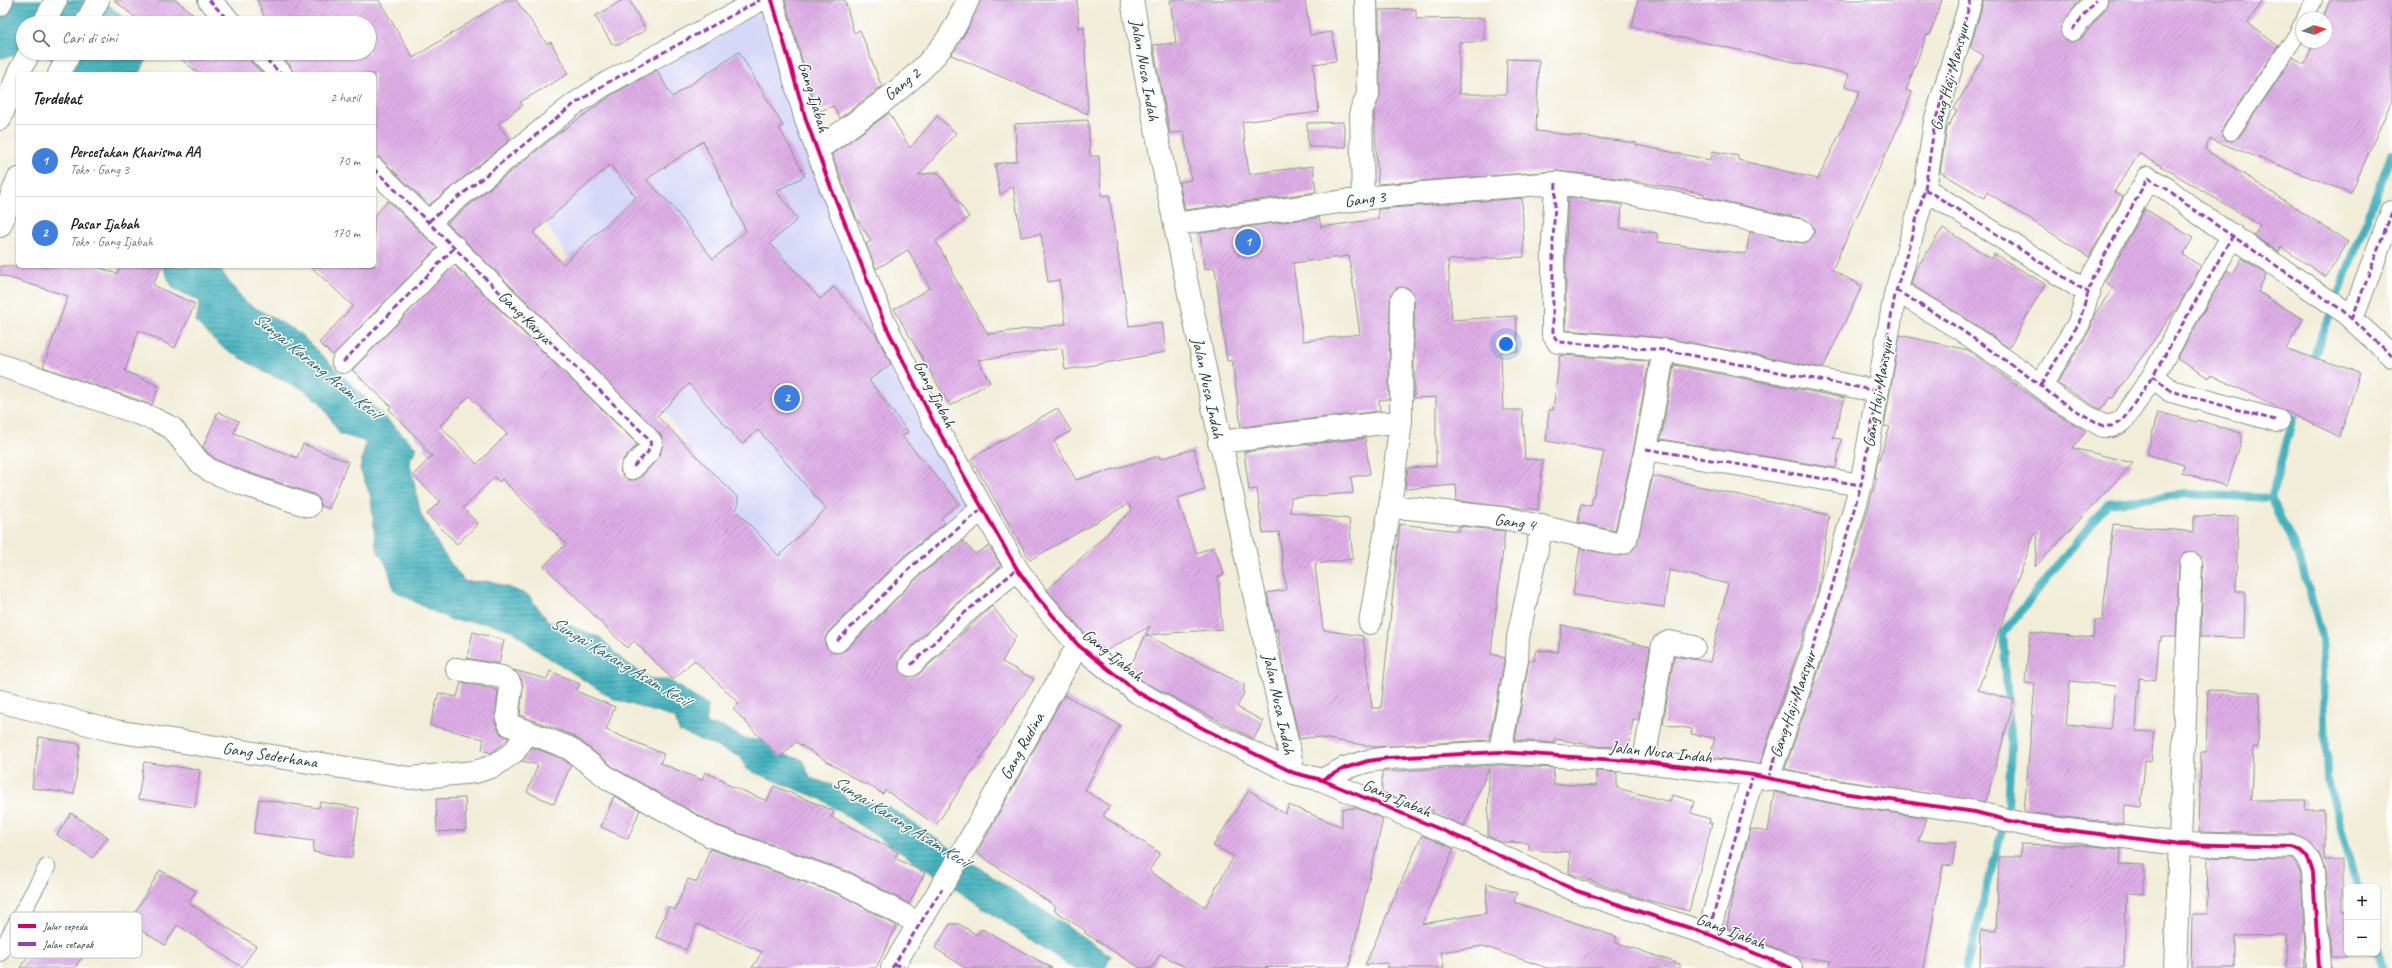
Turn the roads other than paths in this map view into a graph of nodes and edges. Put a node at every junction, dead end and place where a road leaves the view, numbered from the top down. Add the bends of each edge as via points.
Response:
1 (2, 0) edge
2 (56, 0) edge
3 (98, 0) edge
4 (209, 0) edge
5 (760, 0) edge
6 (772, 0) edge
7 (968, 0) edge
8 (1132, 0) edge
9 (1366, 0) edge
10 (1971, 0) edge
11 (2096, 0) edge
12 (2314, 0) edge
13 (0, 5) edge
14 (2308, 12) edge
15 (48, 16) edge
16 (90, 16) edge
17 (224, 16) edge
18 (2072, 30) dead end
19 (2296, 36) edge
20 (66, 60) edge
21 (267, 60) edge
22 (60, 72) edge
23 (279, 72) edge
24 (16, 79) edge
25 (0, 119) edge
26 (2231, 132) dead end
27 (817, 150) junction
28 (376, 171) edge
29 (1556, 183) junction
30 (16, 184) edge
31 (1925, 189) junction
32 (1363, 199) junction
33 (2392, 212) edge
34 (429, 221) junction
35 (1174, 224) junction
36 (0, 226) edge
37 (1802, 231) dead end
38 (2233, 235) junction
39 (455, 248) junction
40 (1896, 290) junction
41 (2089, 293) junction
42 (1402, 299) dead end
43 (2340, 310) junction
44 (1664, 350) junction
45 (2392, 356) edge
46 (343, 362) dead end
47 (0, 365) edge
48 (2153, 376) junction
49 (2040, 385) junction
50 (1877, 391) junction
51 (1401, 421) junction
52 (2278, 421) dead end
53 (1219, 442) junction
54 (1646, 447) junction
55 (632, 468) dead end
56 (1861, 485) junction
57 (309, 506) dead end
58 (1390, 506) junction
59 (982, 509) junction
60 (1542, 526) junction
61 (2191, 564) dead end
62 (1017, 569) junction
63 (1370, 623) dead end
64 (837, 641) dead end
65 (1078, 645) junction
66 (1694, 647) dead end
67 (911, 665) dead end
68 (457, 669) dead end
69 (0, 701) edge
70 (527, 733) junction
71 (1500, 752) junction
72 (1644, 762) junction
73 (1294, 773) junction
74 (1760, 777) junction
75 (1322, 780) junction
76 (2180, 844) junction
77 (47, 867) dead end
78 (22, 912) edge
79 (918, 923) junction
80 (1708, 934) junction
81 (10, 935) edge
82 (0, 953) edge
83 (897, 967) edge
84 (1791, 968) edge
85 (2175, 968) edge
86 (2319, 968) edge

1 - 13 main road
2 - 15 main road
3 - 16 main road
4 - 17 main road
5 - 34 main road via 607,83 573,105
6 - 27 main road, Gang Ijabah
7 - 27 main road, Gang 2 via 948,38 932,59 914,76
8 - 35 main road, Jalan Nusa Indah
9 - 32 main road via 1368,95 1361,110
10 - 31 main road, Gang Haji Mansyur via 1935,122
11 - 18 main road
12 - 14 lane
19 - 26 lane
20 - 22 main road
21 - 23 main road
24 - 25 main road
27 - 59 main road, Gang Ijabah via 884,322 934,423
28 - 34 main road, Gang Karya
29 - 32 main road, Gang 3
29 - 37 main road, Gang 3 via 1619,191
29 - 44 main road via 1553,241 1555,340 1567,344
30 - 36 main road
31 - 40 main road, Gang Haji Mansyur
31 - 41 main road
32 - 35 main road, Gang 3
33 - 43 main road
34 - 39 main road, Gang Karya
35 - 53 main road, Jalan Nusa Indah
38 - 41 main road via 2168,189 2148,178 2093,276
38 - 43 main road
38 - 48 main road
39 - 46 main road
39 - 55 main road, Gang Karya via 651,443 648,452
40 - 49 main road via 1957,327
40 - 50 main road, Gang Haji Mansyur
41 - 49 main road via 2079,323
42 - 51 main road
43 - 45 main road
44 - 50 main road
44 - 54 main road
47 - 57 main road via 154,419 172,428 199,462 211,471
48 - 49 main road via 2122,421 2112,426 2103,426 2060,401
48 - 52 main road via 2171,391
50 - 56 main road, Gang Haji Mansyur
51 - 53 main road
51 - 58 main road
53 - 73 main road, Jalan Nusa Indah
54 - 56 main road
54 - 60 main road, Gang 4 via 1624,543 1616,544
56 - 74 main road, Gang Haji Mansyur via 1822,622
58 - 60 main road, Gang 4
58 - 63 main road
59 - 62 main road, Gang Ijabah
59 - 64 main road via 913,565
60 - 71 main road via 1518,637 1517,659
61 - 76 main road
62 - 65 main road, Gang Ijabah
62 - 67 main road via 961,616
65 - 73 main road, Gang Ijabah via 1137,692 1204,729
65 - 79 main road, Gang Rudina via 966,848
66 - 72 main road via 1669,642 1663,645
68 - 70 main road via 502,677 509,682 512,688 507,718 510,725
69 - 70 main road, Gang Sederhana via 115,731 410,778 475,772 494,766 514,752
70 - 79 main road via 569,748 608,779 711,836 846,884
71 - 72 main road, Jalan Nusa Indah
71 - 75 main road, Jalan Nusa Indah via 1375,760 1351,766
72 - 74 main road, Jalan Nusa Indah
73 - 75 main road, Gang Ijabah
74 - 76 main road, Jalan Nusa Indah via 1842,793 1976,812 2026,825
74 - 80 main road, Gang Haji Mansyur
75 - 80 main road, Gang Ijabah via 1577,891
76 - 85 main road
76 - 86 main road, Jalan Nusa Indah via 2301,849 2309,857 2313,872
77 - 78 lane
79 - 83 main road
80 - 84 main road, Gang Ijabah
81 - 82 lane

